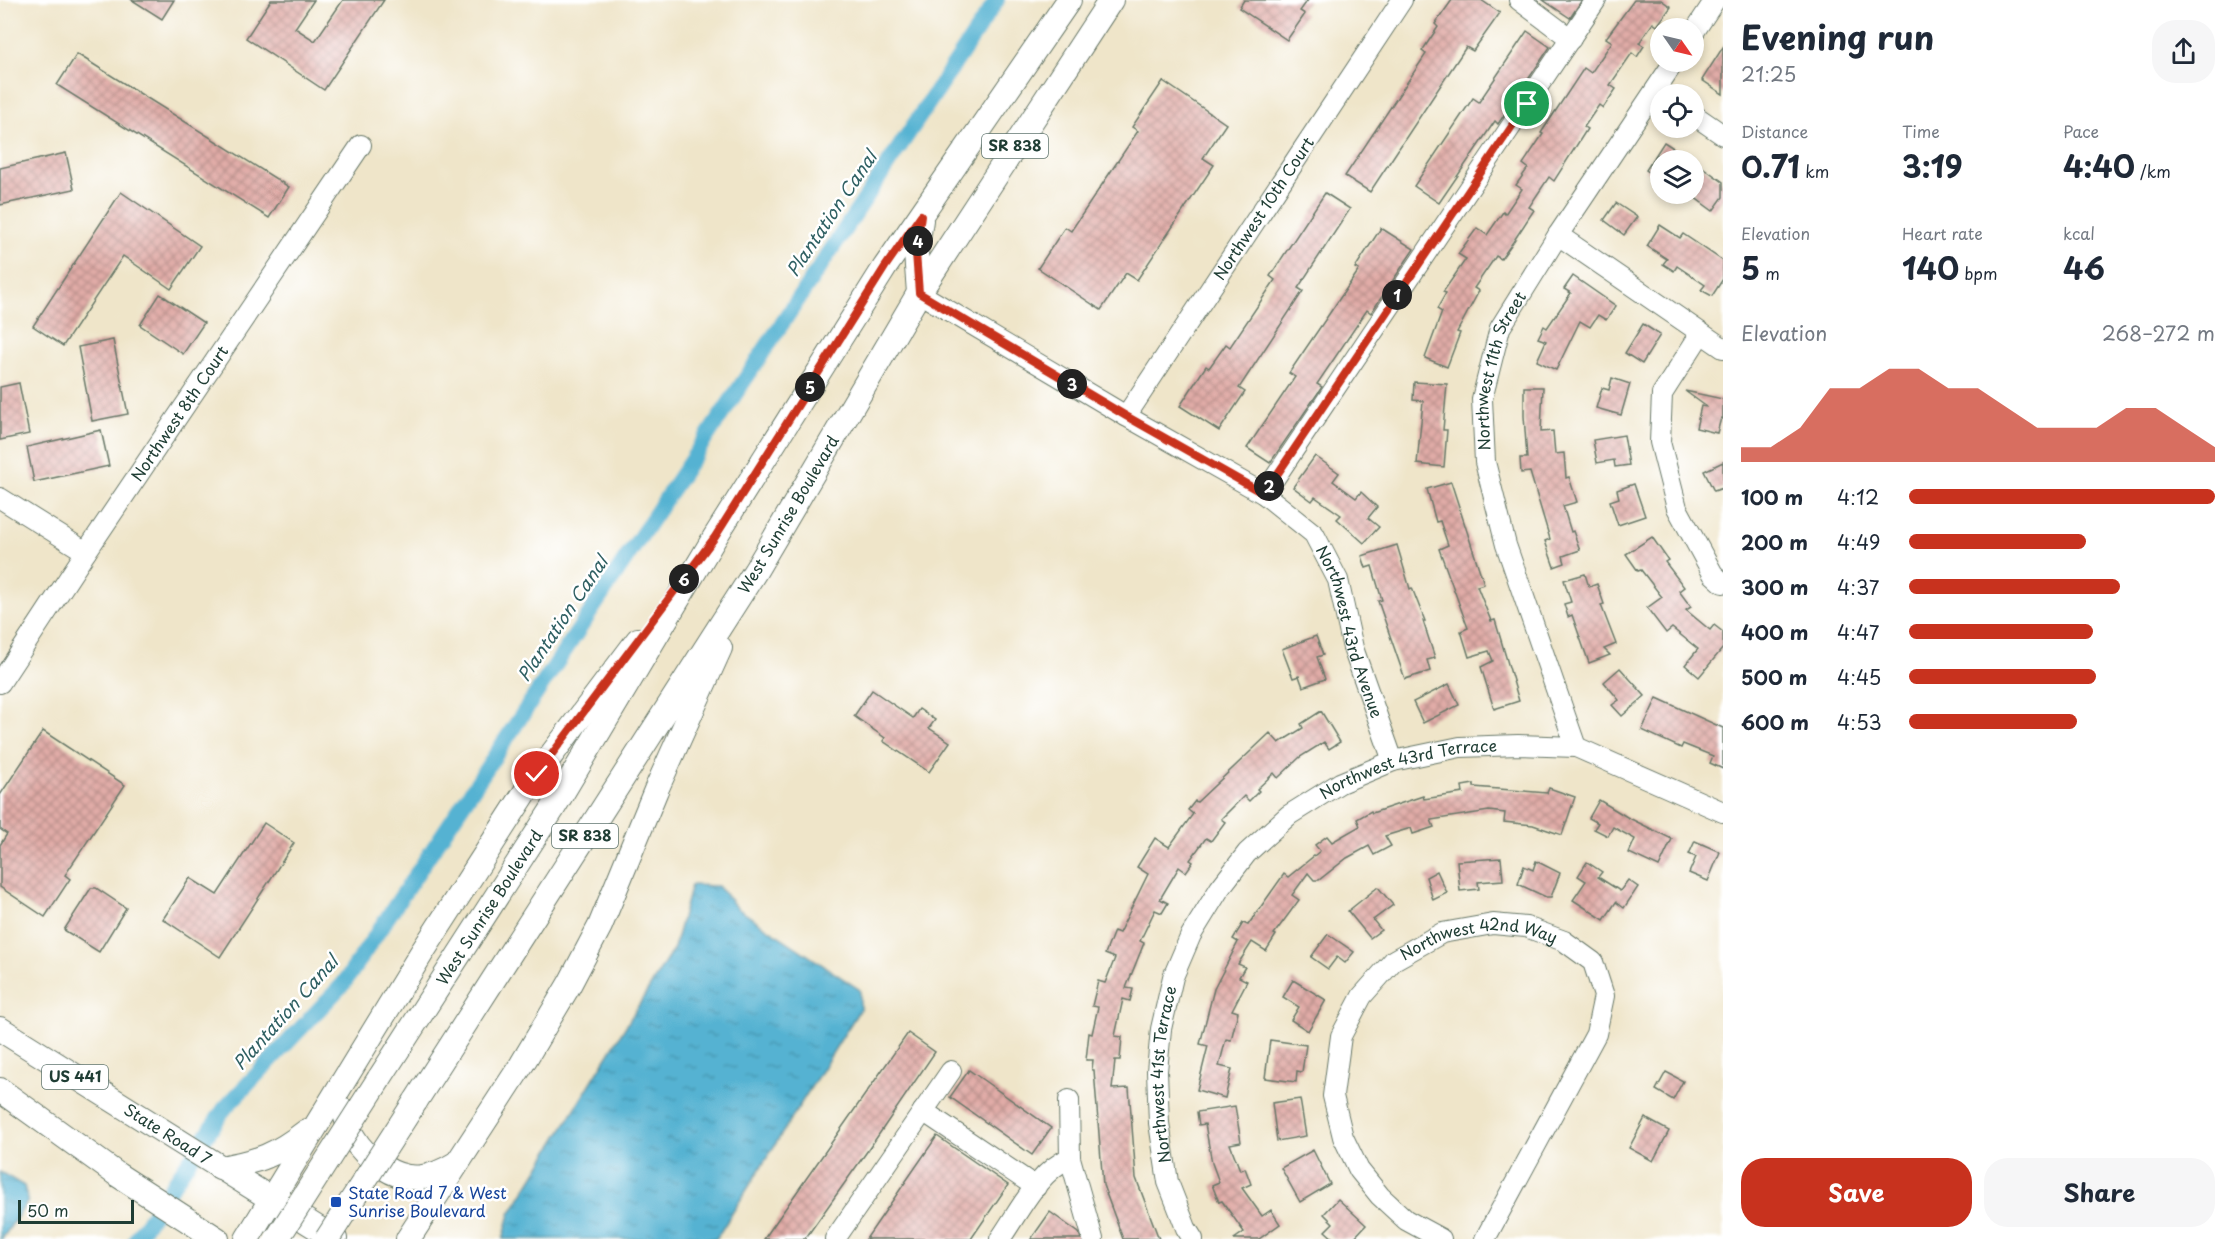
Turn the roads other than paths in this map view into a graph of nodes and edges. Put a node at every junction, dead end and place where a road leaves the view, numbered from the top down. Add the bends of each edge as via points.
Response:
1 (1069, 0) edge
2 (1111, 0) edge
3 (1402, 0) edge
4 (1519, 0) edge
5 (1596, 0) edge
6 (1715, 0) edge
7 (1703, 18) edge
8 (1570, 39) junction
9 (1650, 105) edge
10 (1704, 122) edge
11 (1723, 135) edge
12 (360, 145) dead end
13 (921, 215) junction
14 (1558, 235) junction
15 (919, 293) junction
16 (1701, 333) junction
17 (1723, 348) edge
18 (1126, 416) junction
19 (1264, 494) junction
20 (0, 498) edge
21 (715, 537) junction
22 (86, 552) junction
23 (756, 570) junction
24 (1723, 583) edge
25 (0, 683) edge
26 (1576, 747) junction
27 (1393, 760) junction
28 (1723, 812) edge
29 (1173, 977) joint
30 (0, 1029) edge
31 (350, 1070) junction
32 (951, 1071) dead end
33 (0, 1090) edge
34 (1069, 1101) dead end
35 (923, 1111) junction
36 (319, 1121) junction
37 (1070, 1158) junction
38 (458, 1162) junction
39 (220, 1168) junction
40 (1036, 1187) junction
41 (272, 1199) junction
42 (426, 1212) junction
43 (191, 1230) edge
44 (217, 1239) edge
45 (247, 1239) edge
46 (277, 1239) edge
47 (327, 1239) edge
48 (335, 1239) edge
49 (408, 1239) edge
50 (427, 1239) edge
51 (835, 1239) edge
52 (1000, 1239) edge
53 (1093, 1239) edge
54 (1193, 1239) edge
55 (1441, 1239) edge
56 (1485, 1239) edge

1 - 13 main road, West Sunrise Boulevard / SR 838
2 - 15 main road, West Sunrise Boulevard / SR 838
3 - 18 street, Northwest 10th Court
4 - 8 street
5 - 8 street
6 - 7 street
8 - 19 street
9 - 14 street, Northwest 11th Street
10 - 11 street
12 - 22 street, Northwest 8th Court
13 - 15 main road via 916,253
13 - 21 main road, West Sunrise Boulevard / SR 838
14 - 16 street
14 - 26 street, Northwest 11th Street via 1500,328 1482,399 1485,462 1506,545
15 - 18 street, Northwest 43rd Avenue
15 - 23 main road, West Sunrise Boulevard / SR 838
16 - 17 street
16 - 24 street via 1662,394 1660,442 1677,508 1713,574
18 - 19 street, Northwest 43rd Avenue
19 - 27 street, Northwest 43rd Avenue via 1314,534 1338,580 1353,648
20 - 22 street
21 - 31 main road via 537,774
21 - 46 main road, West Sunrise Boulevard / SR 838, bridge via 552,810
22 - 25 street, Northwest 8th Court
23 - 38 main road via 656,790 600,927 522,1064
23 - 47 main road, West Sunrise Boulevard / SR 838, bridge
26 - 27 street, Northwest 43rd Terrace via 1460,747
26 - 28 street, Northwest 43rd Terrace
27 - 29 street, Northwest 43rd Terrace via 1340,783 1289,815 1247,853 1191,935
29 - 54 street, Northwest 41st Terrace via 1160,1039 1159,1123 1168,1182
30 - 39 main road, State Road 7 / US 441
31 - 36 main road
31 - 38 main road via 343,1108 353,1137 367,1157 397,1176 416,1178 442,1172
32 - 35 street
33 - 43 main road
34 - 37 street
35 - 40 street
35 - 51 street
36 - 39 main road via 285,1148 263,1159
36 - 41 main road
37 - 40 street via 1058,1163
37 - 53 street
38 - 42 main road
39 - 41 main road, State Road 7 / US 441
40 - 52 street
41 - 45 main road
41 - 48 main road, State Road 7 / US 441
42 - 49 main road
42 - 50 main road
43 - 44 main road
55 - 56 street, Northwest 42nd Way via 1406,1220 1359,1170 1343,1137 1334,1096 1341,1036 1362,996 1394,960 1442,933 1494,924 1526,927 1564,941 1593,962 1604,996 1596,1034

